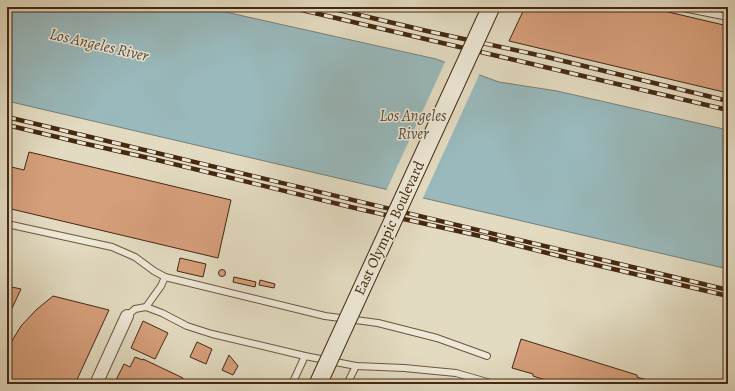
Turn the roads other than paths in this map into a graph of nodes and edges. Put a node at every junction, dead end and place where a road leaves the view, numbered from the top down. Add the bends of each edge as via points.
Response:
1 (491, 7) edge
2 (678, 7) edge
3 (728, 17) edge
4 (7, 224) edge
5 (165, 277) junction
6 (146, 307) junction
7 (128, 316) joint
8 (305, 356) junction
9 (487, 356) dead end
10 (356, 366) junction
11 (488, 383) edge
12 (96, 384) edge
13 (292, 384) edge
14 (318, 384) edge
15 (348, 384) edge
16 (494, 384) edge

1 - 14 main road, East Olympic Boulevard, bridge
2 - 3 lane
4 - 5 lane via 112,247 135,257
5 - 6 lane via 162,286
5 - 9 lane via 325,316 378,323 437,338
6 - 7 lane via 135,309
6 - 8 lane via 187,326 212,334
7 - 12 street
8 - 10 lane
8 - 13 lane
10 - 11 lane via 456,373
10 - 15 lane
11 - 16 lane

